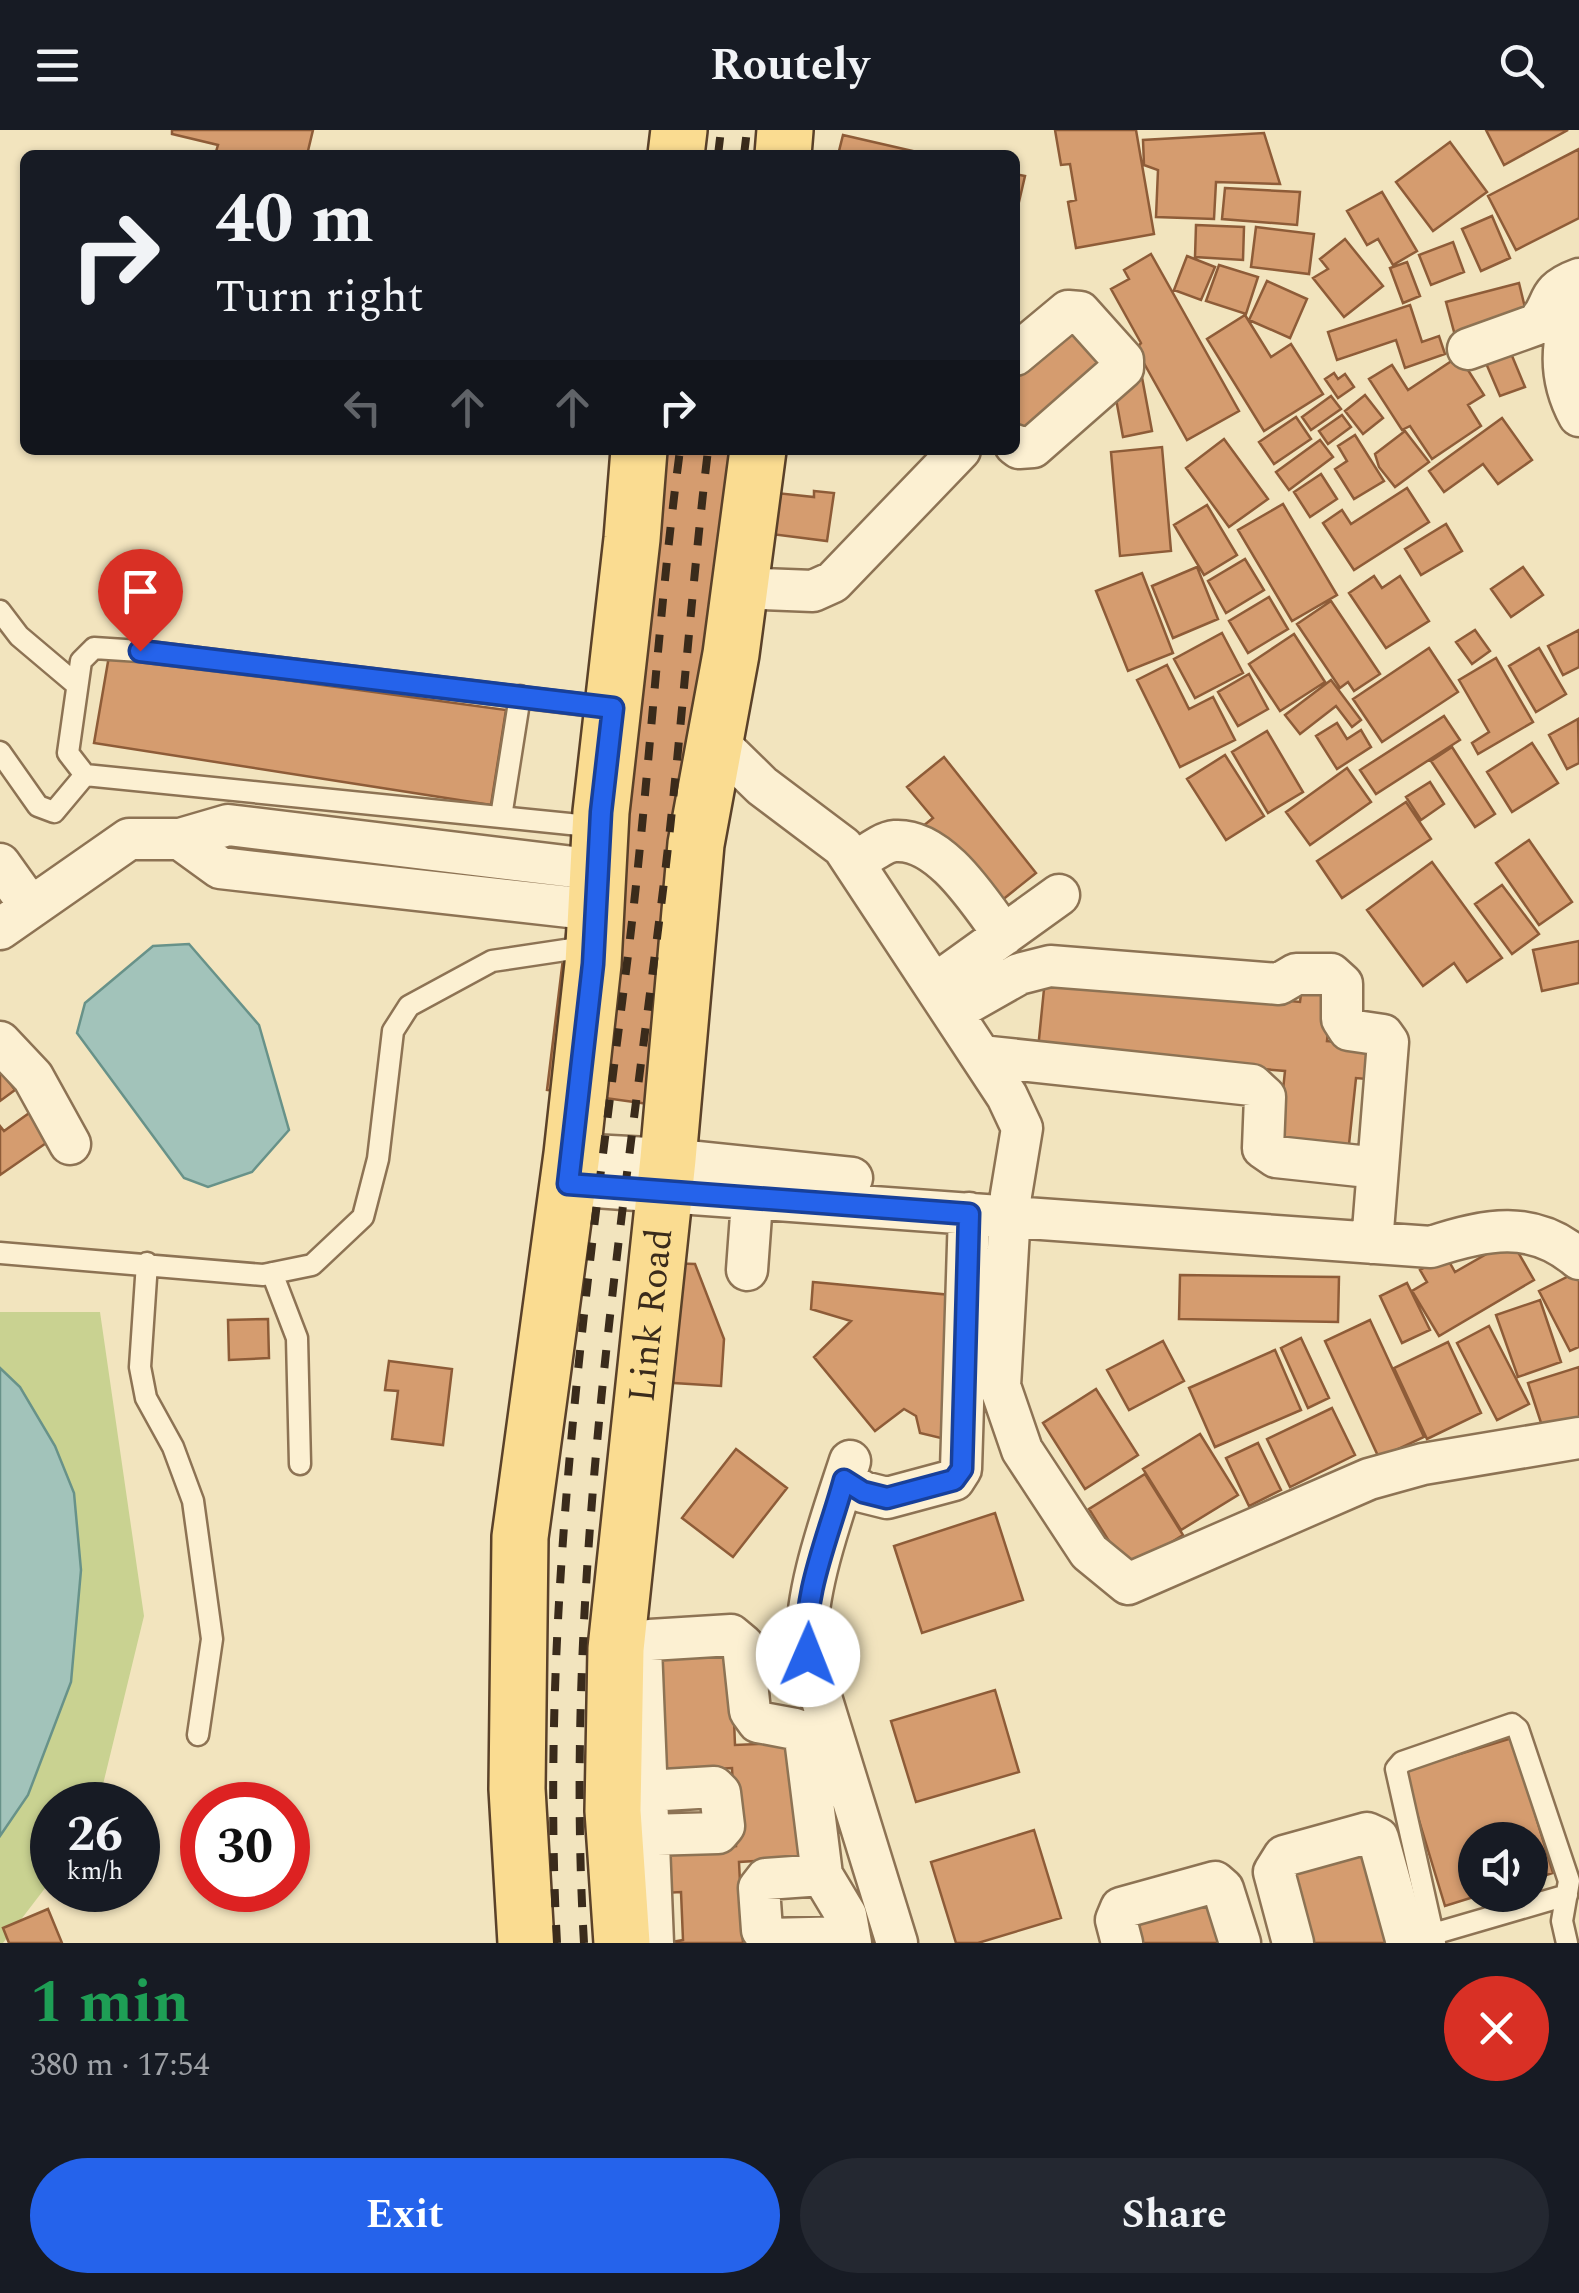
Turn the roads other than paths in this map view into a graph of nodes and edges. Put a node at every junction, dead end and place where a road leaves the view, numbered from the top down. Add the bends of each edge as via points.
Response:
1 (1578, 294) edge
2 (1020, 350) edge
3 (1468, 350) dead end
4 (1579, 416) edge
5 (1020, 448) edge
6 (638, 455) edge
7 (757, 455) edge
8 (955, 455) edge
9 (740, 588) junction
10 (0, 611) edge
11 (77, 685) junction
12 (520, 696) junction
13 (613, 708) junction
14 (715, 740) junction
15 (0, 752) edge
16 (85, 776) junction
17 (502, 817) junction
18 (854, 862) junction
19 (0, 864) edge
20 (597, 888) junction
21 (1059, 896) dead end
22 (15, 917) edge
23 (1004, 935) junction
24 (943, 998) junction
25 (0, 1042) edge
26 (981, 1056) junction
27 (70, 1144) dead end
28 (1378, 1168) junction
29 (570, 1169) junction
30 (666, 1175) junction
31 (753, 1183) junction
32 (1010, 1206) junction
33 (969, 1214) junction
34 (1373, 1231) junction
35 (0, 1253) edge
36 (1579, 1259) edge
37 (147, 1263) junction
38 (747, 1270) dead end
39 (272, 1273) junction
40 (1579, 1438) edge
41 (300, 1464) dead end
42 (198, 1735) dead end
43 (646, 1791) junction
44 (648, 1835) junction
45 (822, 1875) junction
46 (1567, 1895) junction
47 (892, 1927) edge
48 (849, 1932) edge
49 (1425, 1940) edge
50 (526, 1943) edge
51 (622, 1943) edge
52 (653, 1943) edge
53 (1122, 1943) edge
54 (1240, 1943) edge
55 (1292, 1943) edge
56 (1567, 1943) edge

1 - 3 street via 1560,286 1535,326
1 - 4 street via 1563,379
2 - 5 street via 1068,312 1080,312 1123,360 1122,368 1033,447
6 - 13 main road
7 - 9 main road, Link Road
8 - 9 street via 832,582 813,591
9 - 14 main road, Link Road
10 - 11 lane
11 - 12 lane via 81,661 94,648
11 - 16 lane via 68,753
12 - 13 lane
12 - 17 lane
13 - 20 main road
14 - 18 street
14 - 30 main road, Link Road via 696,844
15 - 16 lane via 38,806 54,812
16 - 17 lane
17 - 20 lane
18 - 23 street via 891,841 913,842 954,870
18 - 24 street
19 - 22 street
20 - 22 street via 220,868 180,839 129,838
20 - 29 main road
20 - 39 lane via 492,961 409,1006 394,1031 378,1159 363,1217 312,1264
21 - 23 street
23 - 24 street
24 - 26 street
24 - 28 street via 1050,966 1278,984 1296,974 1331,974 1342,984 1342,1019 1350,1030 1383,1035 1388,1042
25 - 27 street via 33,1077
26 - 28 street via 1252,1085 1265,1097 1263,1148 1276,1157
26 - 32 street via 1022,1128
28 - 34 street
29 - 30 street
29 - 50 main road via 520,1537 518,1789
30 - 31 street
30 - 51 main road, Link Road via 616,1649 613,1811
31 - 32 street
31 - 33 street
31 - 38 street
32 - 33 street
32 - 34 street
32 - 40 street via 1000,1386 1022,1450 1089,1552 1128,1584 1369,1480 1423,1464
33 - 47 street via 962,1469 954,1480 887,1498 863,1492 847,1470 805,1630
34 - 36 street via 1434,1222 1465,1235 1530,1232 1558,1241
35 - 37 lane
37 - 39 lane
37 - 42 lane via 140,1367 146,1398 193,1501 212,1639
39 - 41 lane via 297,1338
43 - 44 street
43 - 44 street via 714,1787 724,1826 718,1833
43 - 45 street via 641,1648 650,1640 731,1635 743,1645 750,1711 758,1722 806,1738
44 - 52 street
45 - 48 street
45 - 48 street via 766,1879 759,1888 762,1930 769,1938
46 - 49 lane
46 - 49 lane via 1569,1881 1512,1724 1402,1762 1396,1770
46 - 56 lane
47 - 48 street
49 - 55 street via 1378,1838 1367,1834 1284,1856 1274,1872
53 - 54 street via 1116,1920 1121,1908 1214,1882 1223,1889

